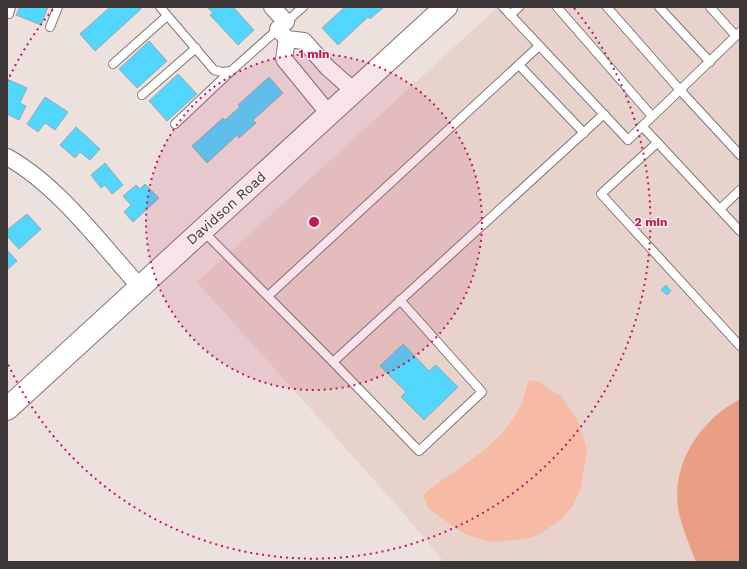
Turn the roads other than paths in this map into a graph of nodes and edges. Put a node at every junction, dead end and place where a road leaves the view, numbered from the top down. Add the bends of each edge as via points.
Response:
1 (58, 7) edge
2 (160, 7) edge
3 (272, 7) edge
4 (303, 7) edge
5 (446, 7) edge
6 (503, 7) edge
7 (519, 7) edge
8 (557, 7) edge
9 (607, 7) edge
10 (659, 7) edge
11 (710, 7) edge
12 (510, 15) junction
13 (167, 16) junction
14 (50, 27) dead end
15 (284, 30) junction
16 (738, 34) edge
17 (539, 46) junction
18 (196, 48) junction
19 (710, 62) junction
20 (113, 64) dead end
21 (519, 65) junction
22 (231, 71) junction
23 (680, 90) junction
24 (354, 91) junction
25 (142, 95) dead end
26 (329, 114) junction
27 (604, 114) junction
28 (652, 116) junction
29 (175, 124) dead end
30 (642, 126) junction
31 (584, 132) junction
32 (657, 143) junction
33 (740, 155) edge
34 (8, 160) edge
35 (740, 190) edge
36 (720, 209) junction
37 (202, 230) junction
38 (740, 231) edge
39 (140, 287) junction
40 (268, 296) junction
41 (400, 300) junction
42 (740, 346) edge
43 (333, 362) junction
44 (7, 408) edge

1 - 14 lane
2 - 13 lane
3 - 15 street
4 - 15 lane
5 - 24 main road, Davidson Road
6 - 12 lane
7 - 12 lane
8 - 28 lane
9 - 23 lane
10 - 19 lane
11 - 16 lane
12 - 17 lane
13 - 18 lane
13 - 20 lane
15 - 22 lane
15 - 24 street via 304,41 328,68
15 - 26 street via 284,59
16 - 19 lane
17 - 21 lane
17 - 27 lane
18 - 22 lane via 214,70
18 - 25 lane
19 - 23 lane
21 - 31 lane
21 - 40 lane
22 - 29 lane
23 - 28 lane
23 - 33 lane
24 - 26 main road, Davidson Road
26 - 37 main road, Davidson Road
27 - 30 lane via 628,140
27 - 31 lane
28 - 30 lane
30 - 32 lane
31 - 41 lane
32 - 36 lane
32 - 42 lane via 601,194
34 - 39 street via 38,179 61,199
35 - 36 lane
36 - 38 lane
37 - 39 main road, Davidson Road
37 - 40 lane
39 - 44 main road, Davidson Road
40 - 43 lane
41 - 43 lane
41 - 43 lane via 482,392 419,451

